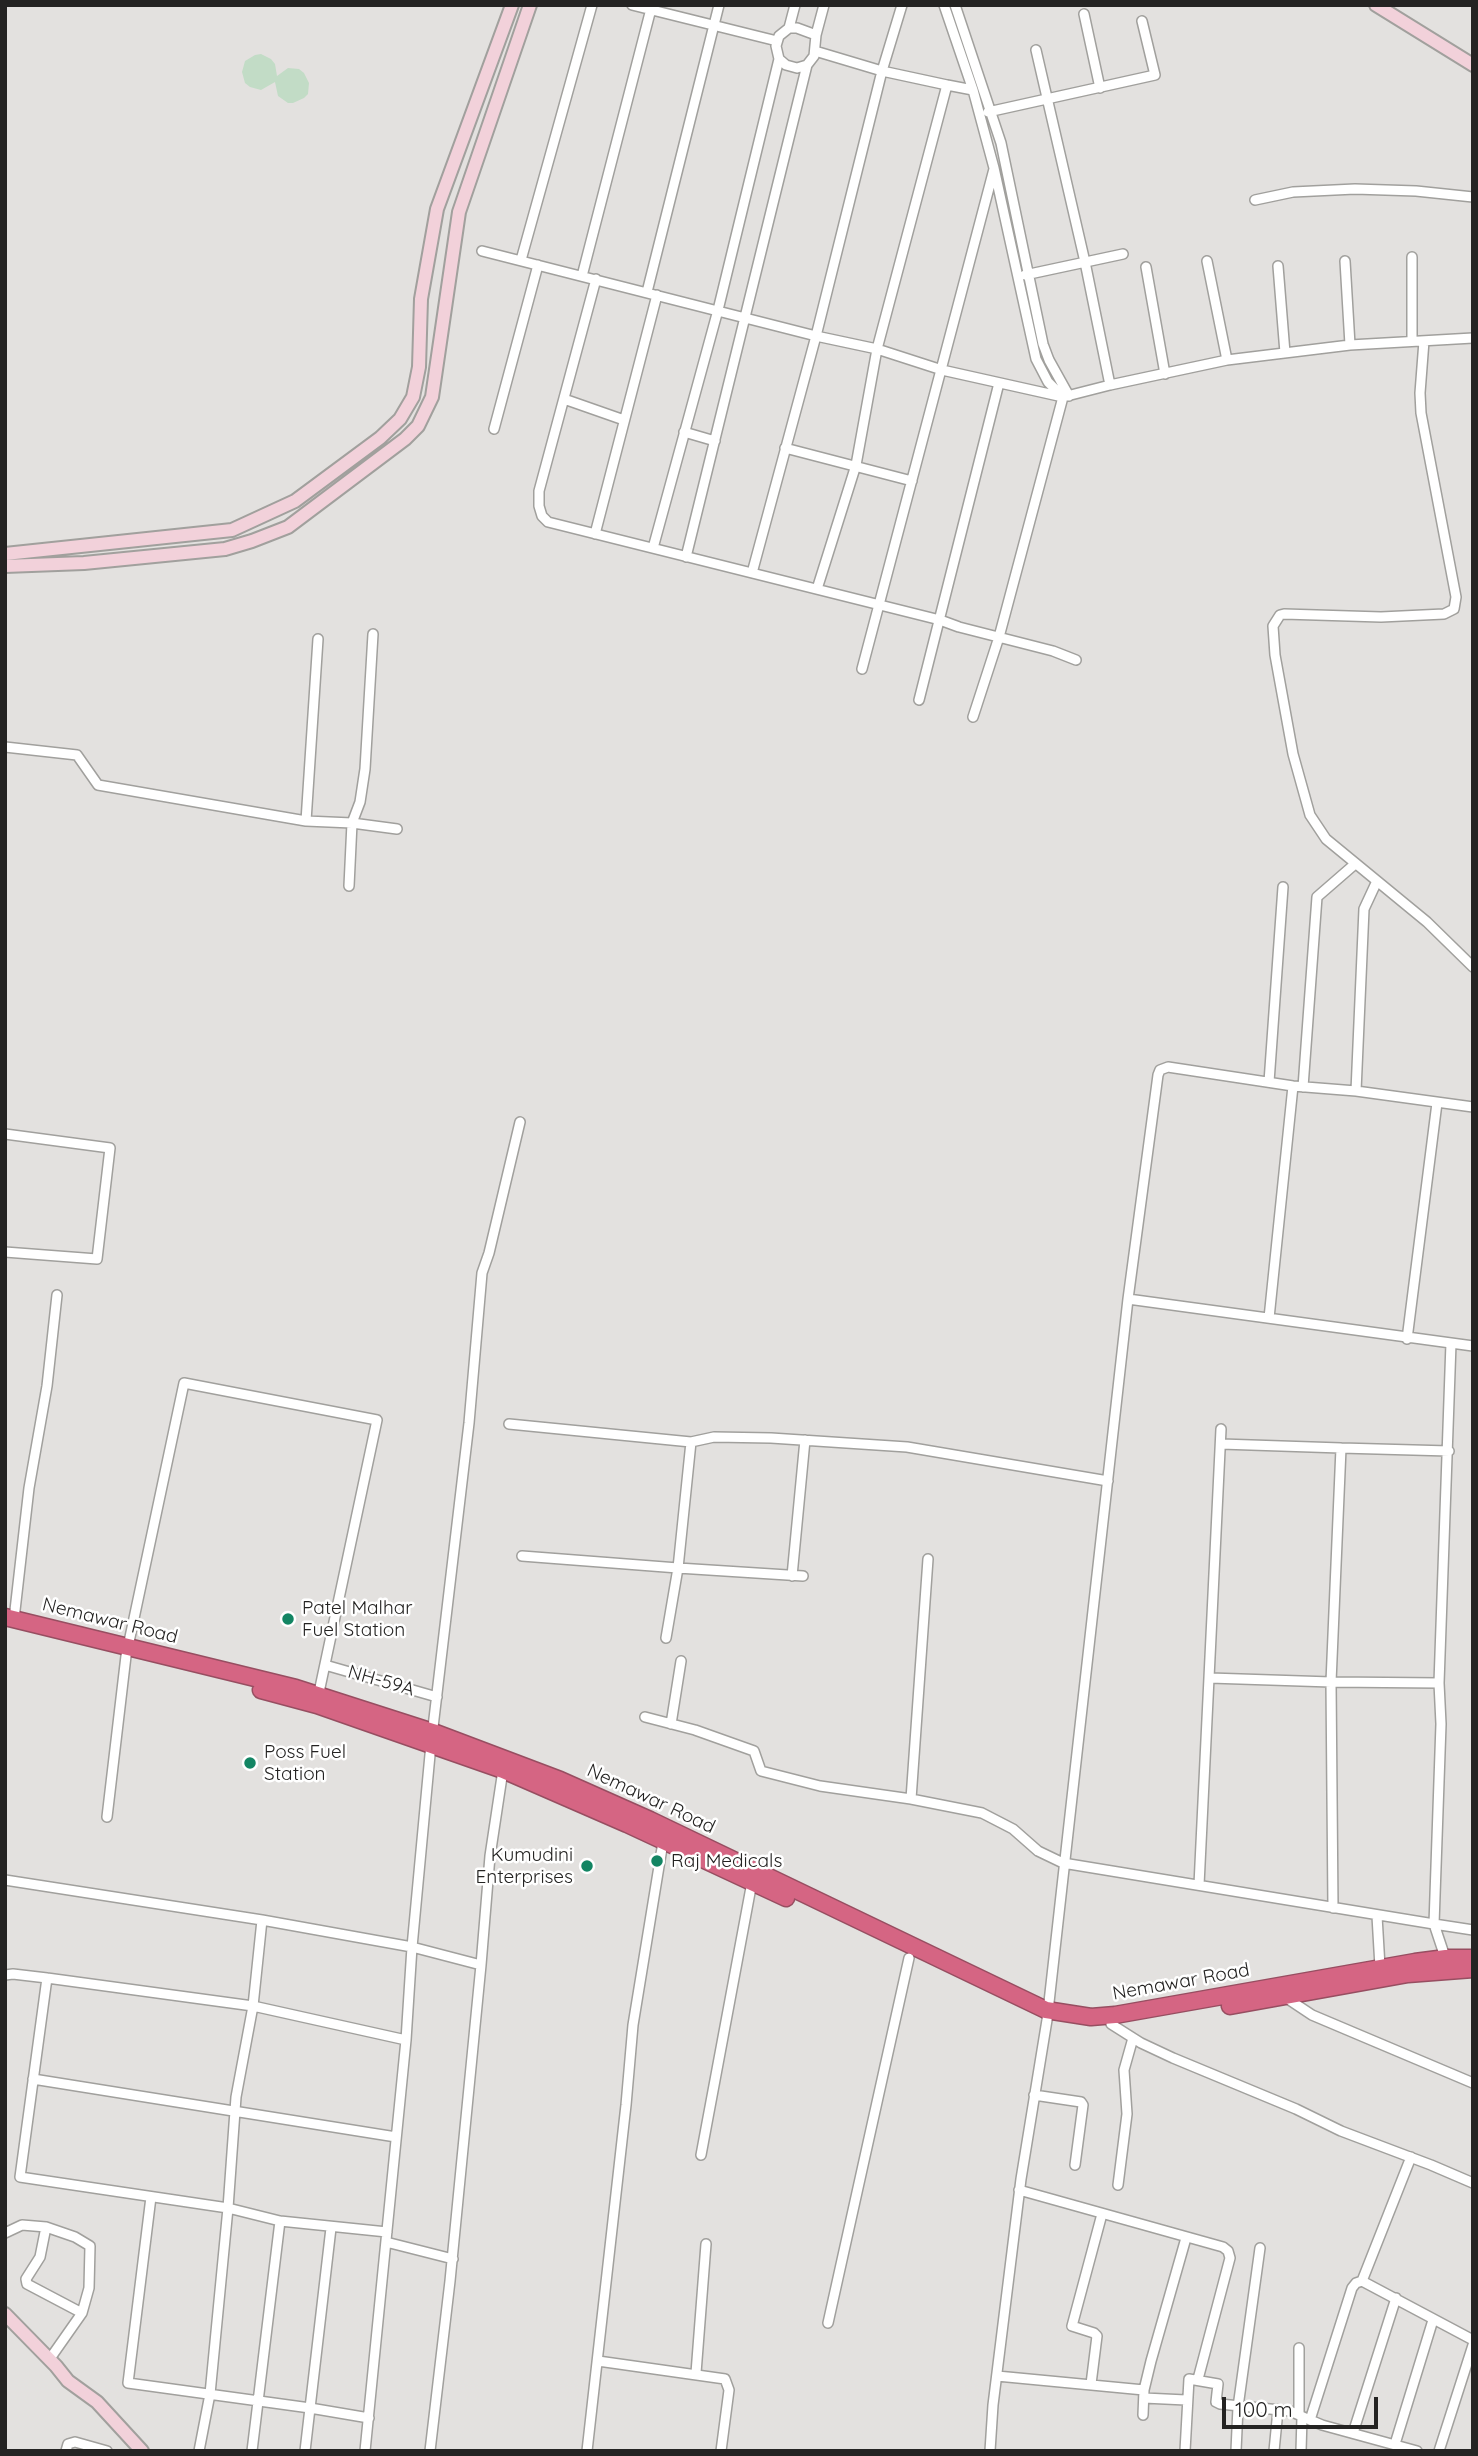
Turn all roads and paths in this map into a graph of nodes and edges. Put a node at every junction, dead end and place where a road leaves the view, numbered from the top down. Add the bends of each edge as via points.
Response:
1 (512, 5) edge
2 (530, 5) edge
3 (592, 5) edge
4 (632, 5) edge
5 (719, 5) edge
6 (795, 5) edge
7 (824, 5) edge
8 (902, 5) edge
9 (944, 5) edge
10 (955, 5) edge
11 (1376, 5) edge
12 (651, 8) edge
13 (1084, 15) dead end
14 (1142, 21) dead end
15 (713, 26) junction
16 (789, 28) junction
17 (816, 35) junction
18 (777, 41) junction
19 (1036, 50) dead end
20 (815, 51) junction
21 (779, 59) junction
22 (807, 65) junction
23 (1473, 65) edge
24 (882, 71) junction
25 (947, 85) junction
26 (1100, 88) junction
27 (973, 90) junction
28 (1048, 100) junction
29 (992, 111) junction
30 (979, 113) junction
31 (994, 167) junction
32 (1473, 197) edge
33 (1255, 200) dead end
34 (482, 251) dead end
35 (1123, 254) dead end
36 (1412, 257) dead end
37 (521, 260) junction
38 (1207, 261) dead end
39 (1345, 261) dead end
40 (1085, 262) junction
41 (538, 265) junction
42 (1278, 266) dead end
43 (1146, 267) dead end
44 (1029, 275) junction
45 (582, 276) junction
46 (1017, 277) junction
47 (596, 279) junction
48 (652, 294) junction
49 (718, 310) junction
50 (746, 317) junction
51 (816, 336) junction
52 (1473, 338) edge
53 (1412, 341) junction
54 (1424, 341) junction
55 (1350, 345) junction
56 (877, 349) junction
57 (1285, 352) junction
58 (1227, 360) junction
59 (942, 370) junction
60 (1165, 374) junction
61 (999, 383) junction
62 (1110, 385) junction
63 (1066, 396) junction
64 (564, 399) junction
65 (624, 419) junction
66 (494, 429) dead end
67 (684, 432) junction
68 (715, 441) junction
69 (785, 449) junction
70 (856, 467) junction
71 (912, 481) junction
72 (595, 534) junction
73 (653, 548) junction
74 (5, 554) edge
75 (686, 556) junction
76 (5, 566) edge
77 (752, 573) junction
78 (817, 589) junction
79 (879, 605) junction
80 (940, 620) junction
81 (373, 634) dead end
82 (999, 637) junction
83 (318, 639) dead end
84 (1076, 660) dead end
85 (862, 669) dead end
86 (919, 700) dead end
87 (973, 717) dead end
88 (5, 747) edge
89 (306, 821) junction
90 (352, 823) junction
91 (397, 829) dead end
92 (1355, 864) junction
93 (1377, 881) junction
94 (349, 886) dead end
95 (1283, 887) dead end
96 (1473, 967) edge
97 (1269, 1082) junction
98 (1298, 1086) junction
99 (1356, 1091) junction
100 (1437, 1103) junction
101 (1473, 1107) edge
102 (520, 1122) dead end
103 (5, 1134) edge
104 (5, 1252) edge
105 (57, 1295) dead end
106 (1128, 1300) junction
107 (1269, 1318) junction
108 (1407, 1339) junction
109 (1451, 1343) junction
110 (1473, 1346) edge
111 (509, 1424) dead end
112 (1222, 1429) dead end
113 (805, 1440) junction
114 (691, 1442) junction
115 (1221, 1444) junction
116 (1341, 1448) junction
117 (1448, 1451) junction
118 (1108, 1480) junction
119 (522, 1556) dead end
120 (928, 1559) dead end
121 (678, 1568) junction
122 (792, 1576) junction
123 (803, 1576) dead end
124 (8, 1622) edge
125 (666, 1638) dead end
126 (127, 1652) junction
127 (681, 1661) dead end
128 (325, 1665) junction
129 (1210, 1678) junction
130 (1331, 1682) junction
131 (1439, 1683) junction
132 (437, 1697) junction
133 (317, 1700) junction
134 (645, 1717) dead end
135 (671, 1724) junction
136 (432, 1738) junction
137 (503, 1770) junction
138 (911, 1799) junction
139 (107, 1817) dead end
140 (634, 1820) junction
141 (663, 1842) junction
142 (1063, 1863) junction
143 (5, 1880) edge
144 (752, 1882) junction
145 (1199, 1885) junction
146 (1333, 1908) junction
147 (1377, 1916) junction
148 (262, 1920) junction
149 (1434, 1924) junction
150 (1473, 1930) edge
151 (412, 1947) junction
152 (909, 1958) junction
153 (1473, 1958) edge
154 (1448, 1964) junction
155 (481, 1965) junction
156 (1380, 1967) junction
157 (1473, 1969) edge
158 (5, 1975) edge
159 (47, 1978) junction
160 (974, 1983) junction
161 (1285, 1997) junction
162 (253, 2007) junction
163 (1047, 2015) junction
164 (1111, 2024) junction
165 (1133, 2038) junction
166 (406, 2040) junction
167 (33, 2079) junction
168 (1473, 2083) edge
169 (1034, 2095) junction
170 (236, 2113) junction
171 (396, 2137) junction
172 (701, 2155) dead end
173 (1411, 2157) junction
174 (1075, 2165) dead end
175 (1473, 2183) edge
176 (1118, 2185) dead end
177 (1019, 2190) junction
178 (151, 2197) junction
179 (228, 2208) junction
180 (1102, 2214) junction
181 (280, 2221) junction
182 (46, 2227) junction
183 (331, 2228) junction
184 (5, 2233) edge
185 (386, 2237) junction
186 (1186, 2238) junction
187 (706, 2244) dead end
188 (1260, 2248) dead end
189 (453, 2259) junction
190 (1362, 2281) junction
191 (1396, 2298) junction
192 (82, 2313) junction
193 (5, 2314) edge
194 (1433, 2320) junction
195 (828, 2323) dead end
196 (1473, 2342) edge
197 (1299, 2348) dead end
198 (49, 2360) junction
199 (598, 2361) junction
200 (696, 2373) junction
201 (997, 2376) junction
202 (1198, 2379) junction
203 (1090, 2384) junction
204 (210, 2394) junction
205 (1144, 2394) junction
206 (1186, 2400) junction
207 (258, 2401) junction
208 (1238, 2407) junction
209 (310, 2408) junction
210 (1278, 2410) junction
211 (1143, 2414) dead end
212 (1304, 2417) junction
213 (369, 2418) junction
214 (1353, 2433) junction
215 (1395, 2444) junction
216 (136, 2448) edge
217 (66, 2451) edge
218 (106, 2451) edge
219 (199, 2451) edge
220 (252, 2451) edge
221 (305, 2451) edge
222 (365, 2451) edge
223 (430, 2451) edge
224 (587, 2451) edge
225 (721, 2451) edge
226 (990, 2451) edge
227 (1185, 2451) edge
228 (1236, 2451) edge
229 (1275, 2451) edge
230 (1301, 2451) edge
231 (1417, 2451) edge
232 (1439, 2451) edge

1 - 74 street via 437,209 421,299 419,367 413,397 400,419 295,501 232,530
2 - 76 street via 459,212 432,397 418,426 288,527 252,541 225,549
3 - 37 street
4 - 12 street
5 - 15 street
6 - 16 street
7 - 17 street
8 - 24 street
9 - 27 street
10 - 29 street
11 - 23 street
12 - 15 street
12 - 45 street
13 - 26 street
14 - 26 street via 1155,75
15 - 18 street
15 - 48 street
16 - 17 street
16 - 18 street
17 - 20 street
18 - 21 street
19 - 28 street
20 - 22 street
20 - 24 street
21 - 22 street via 797,68
21 - 49 street
22 - 50 street
24 - 25 street
24 - 51 street
25 - 27 street
25 - 56 street
26 - 28 street
27 - 30 street
28 - 29 street
28 - 40 street
29 - 30 street
29 - 44 street
30 - 31 street
31 - 46 street
31 - 59 street
32 - 33 street via 1355,189 1293,192
34 - 37 street
35 - 40 street
36 - 53 street
37 - 41 street
38 - 58 street
39 - 55 street
40 - 44 street
40 - 62 street
41 - 45 street
41 - 66 street
42 - 57 street
43 - 60 street
44 - 46 street
44 - 63 street via 1045,353
45 - 47 street
46 - 63 street via 1036,359 1048,382
47 - 48 street
47 - 64 street
48 - 49 street
48 - 65 street
49 - 50 street
49 - 67 street
50 - 51 street
50 - 68 street
51 - 56 street
51 - 69 street
52 - 54 street
53 - 54 street
53 - 55 street
54 - 92 street via 1421,414 1456,597 1454,609 1444,614 1381,617 1280,615 1273,626 1293,754 1310,815 1326,839
55 - 57 street
56 - 59 street
56 - 70 street
57 - 58 street
58 - 60 street
59 - 61 street
59 - 71 street
60 - 62 street
61 - 63 street
61 - 80 street
62 - 63 street
63 - 82 street
64 - 65 street
64 - 72 street via 539,506 548,522
65 - 72 street
67 - 68 street
67 - 73 street
68 - 75 street
69 - 70 street
69 - 77 street
70 - 71 street
70 - 78 street
71 - 79 street
72 - 73 street
73 - 75 street
75 - 77 street
77 - 78 street
78 - 79 street
79 - 80 street
79 - 85 street
80 - 82 street
80 - 86 street
81 - 90 street via 365,769
82 - 84 street
82 - 87 street
83 - 89 street
88 - 89 street via 77,755 98,785
89 - 90 street
90 - 91 street
90 - 94 street
92 - 93 street
92 - 98 street via 1317,897
93 - 96 street
93 - 99 street via 1364,909
95 - 97 street
97 - 98 street
97 - 106 street via 1168,1067 1160,1070
98 - 99 street
98 - 107 street
99 - 100 street
100 - 101 street
100 - 108 street
102 - 132 street via 482,1273
103 - 104 street via 110,1148 97,1259
105 - 124 street via 47,1386
106 - 107 street
106 - 118 street
107 - 108 street
108 - 109 street
109 - 110 street
109 - 117 street
111 - 114 street
112 - 115 street
113 - 114 street via 714,1437
113 - 118 street via 907,1447
113 - 122 street
114 - 121 street
115 - 116 street
115 - 129 street
116 - 117 street
116 - 130 street
117 - 131 street
118 - 142 street
119 - 121 street
120 - 138 street
121 - 122 street
121 - 125 street
122 - 123 street
124 - 126 highway, Nemawar Road
126 - 128 street via 184,1382 377,1420
126 - 133 highway, Nemawar Road
126 - 139 street
127 - 135 street
128 - 132 street, NH-59A
128 - 133 street
129 - 130 street
129 - 145 street
130 - 131 street
130 - 146 street
131 - 149 street
132 - 136 street
133 - 136 highway, Nemawar Road
134 - 135 street
135 - 138 street via 754,1751 761,1771 820,1786
136 - 137 highway, Nemawar Road
136 - 140 highway, Nemawar Road via 560,1780
136 - 151 street
137 - 140 highway, Nemawar Road
137 - 155 street
138 - 142 street via 982,1813
140 - 141 highway, Nemawar Road
140 - 160 highway, Nemawar Road
141 - 144 highway, Nemawar Road
141 - 199 street via 633,2025
142 - 145 street
142 - 163 street
143 - 148 street
144 - 152 highway, Nemawar Road
144 - 172 street
145 - 146 street
146 - 147 street
147 - 149 street
147 - 156 street
148 - 151 street
148 - 162 street
149 - 150 street
149 - 154 street
151 - 155 street
151 - 166 street
152 - 160 highway, Nemawar Road
152 - 195 street
153 - 154 highway, Nemawar Road
154 - 156 highway, Nemawar Road
154 - 157 highway, Nemawar Road
154 - 161 highway, Nemawar Road
155 - 189 street
156 - 163 highway, Nemawar Road via 1115,2015
158 - 159 street
159 - 162 street
159 - 167 street
160 - 163 highway, Nemawar Road via 1032,2017
161 - 164 highway, Nemawar Road
161 - 168 street via 1312,2015
162 - 166 street
162 - 170 street
163 - 164 highway, Nemawar Road via 1068,2026
163 - 169 street
164 - 165 street
165 - 173 street via 1341,2131
165 - 176 street via 1124,2070 1127,2114
166 - 171 street
167 - 170 street
167 - 178 street via 20,2177
169 - 174 street via 1083,2105
169 - 177 street
170 - 171 street
170 - 179 street
171 - 185 street
173 - 175 street
173 - 190 street
177 - 180 street
177 - 201 street
178 - 179 street
178 - 204 street via 128,2382
179 - 181 street
179 - 204 street
180 - 186 street
180 - 203 street via 1072,2326 1097,2336
181 - 183 street
181 - 207 street
182 - 184 street via 22,2225
182 - 192 street via 90,2246 89,2288
182 - 192 street via 40,2257 27,2284
183 - 185 street
183 - 209 street
185 - 189 street
185 - 213 street
186 - 202 street via 1223,2247 1230,2258
186 - 205 street
187 - 200 street
188 - 208 street
189 - 223 street
190 - 191 street
190 - 212 street via 1350,2292
191 - 194 street
191 - 214 street
192 - 198 street
193 - 198 street
194 - 196 street
194 - 215 street
196 - 232 street
197 - 212 street
198 - 216 street via 97,2402
199 - 200 street
199 - 224 street
200 - 225 street via 721,2376 729,2385
201 - 203 street
201 - 226 street
202 - 206 street via 1189,2379
202 - 208 street via 1218,2384 1216,2402
203 - 205 street
204 - 207 street
204 - 219 street
205 - 206 street
205 - 211 street
206 - 227 street
207 - 209 street
207 - 220 street
208 - 210 street
208 - 228 street
209 - 213 street
209 - 221 street
210 - 212 street
210 - 229 street
212 - 214 street
212 - 230 street
213 - 222 street
214 - 215 street
215 - 231 street
217 - 218 street via 68,2444 75,2442

